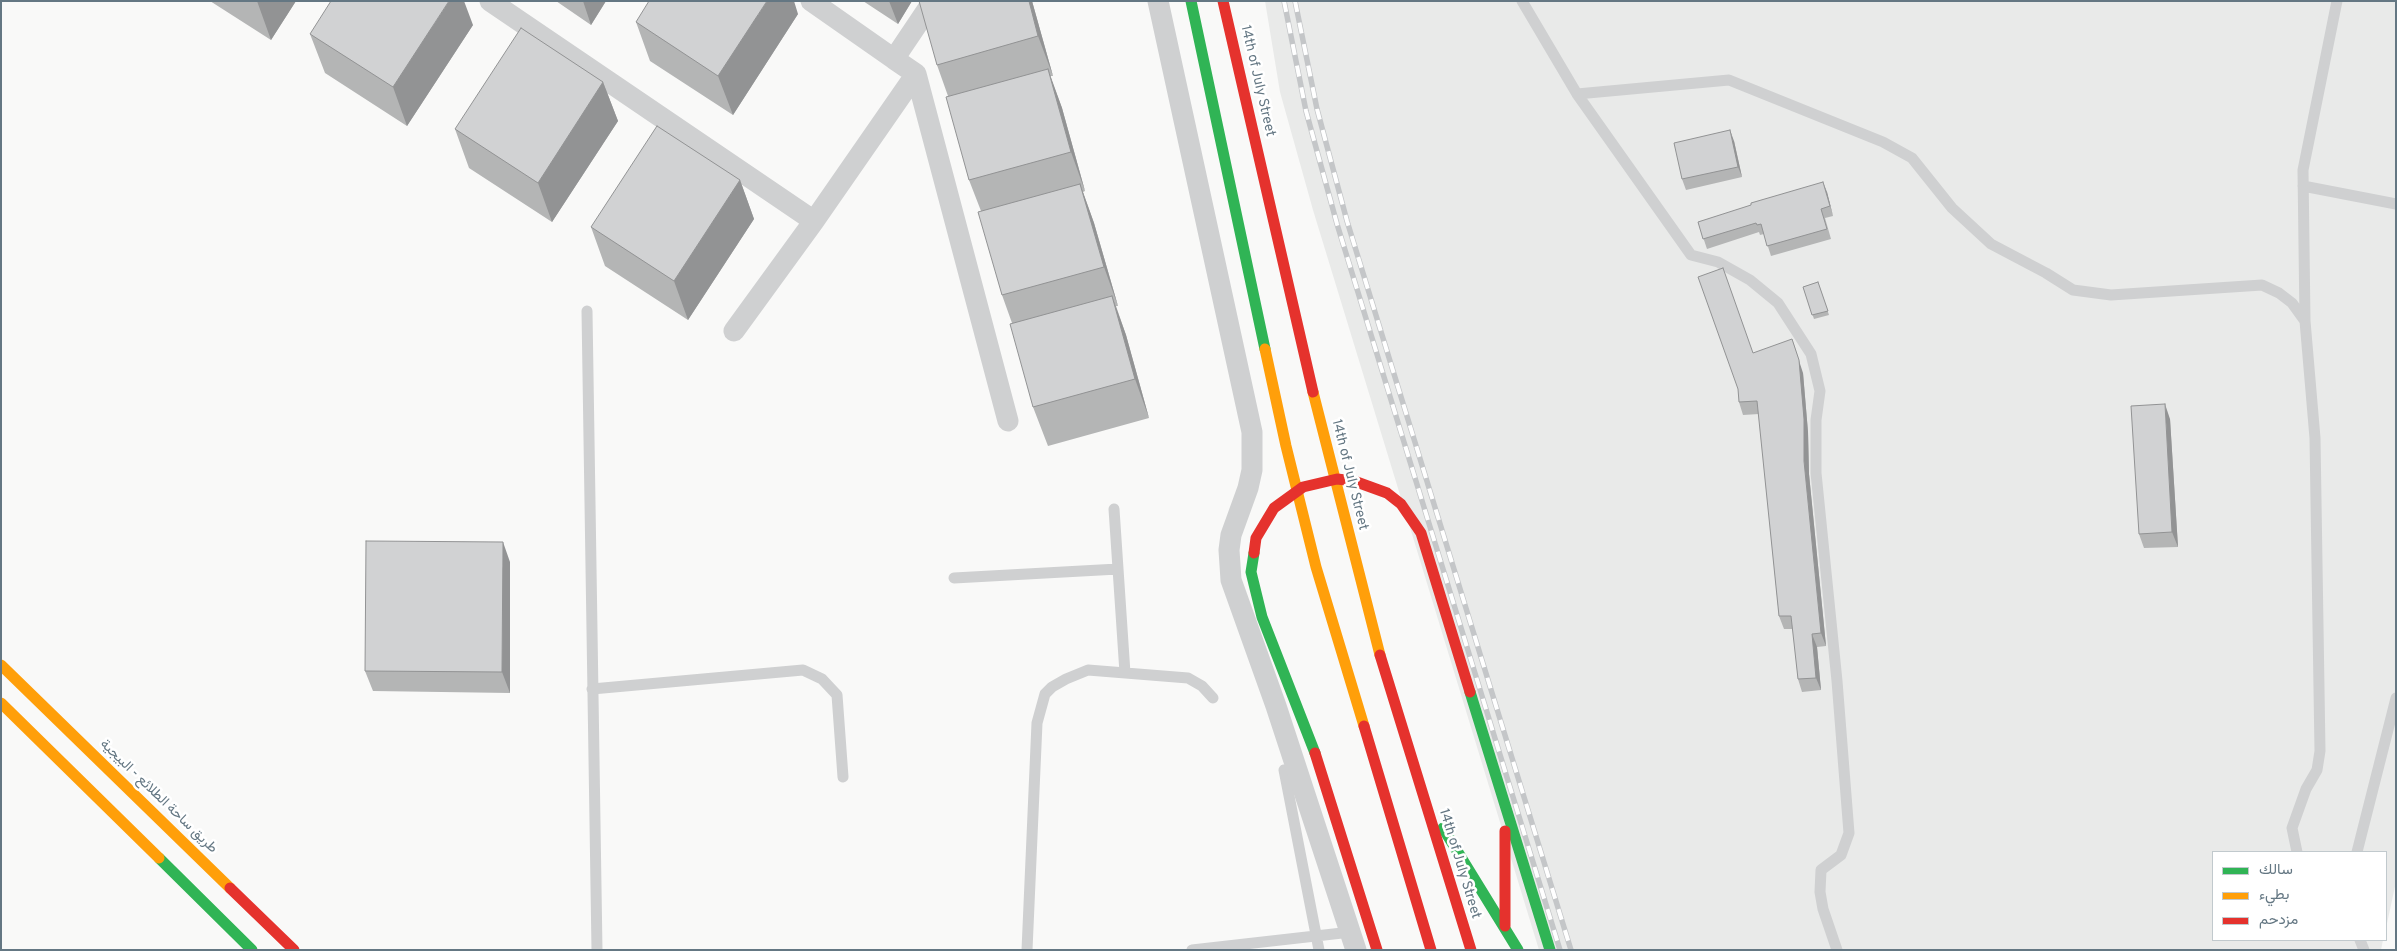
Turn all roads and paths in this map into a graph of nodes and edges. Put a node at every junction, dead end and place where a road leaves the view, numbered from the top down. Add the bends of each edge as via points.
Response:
1 (490, 1) edge
2 (811, 1) edge
3 (933, 1) edge
4 (1158, 1) edge
5 (1191, 1) edge
6 (1223, 1) edge
7 (1522, 1) edge
8 (2337, 1) edge
9 (894, 59) junction
10 (916, 74) junction
11 (1577, 94) junction
12 (2303, 186) junction
13 (2396, 204) edge
14 (814, 221) junction
15 (587, 312) dead end
16 (2305, 321) junction
17 (734, 331) dead end
18 (1008, 421) dead end
19 (1114, 508) dead end
20 (1118, 569) junction
21 (954, 578) dead end
22 (1329, 612) junction
23 (1272, 644) junction
24 (1, 665) edge
25 (1125, 673) junction
26 (592, 689) junction
27 (1214, 698) dead end
28 (2396, 698) edge
29 (1, 703) edge
30 (1348, 712) dead end
31 (1322, 739) dead end
32 (1493, 763) junction
33 (1284, 770) dead end
34 (1414, 770) junction
35 (843, 777) dead end
36 (2297, 851) edge
37 (2357, 851) edge
38 (1317, 936) junction
39 (1353, 941) edge
40 (252, 950) edge
41 (294, 950) edge
42 (597, 950) edge
43 (1027, 950) edge
44 (1192, 950) edge
45 (1319, 950) edge
46 (1377, 950) edge
47 (1431, 950) edge
48 (1470, 950) edge
49 (1507, 950) edge
50 (1518, 950) edge
51 (1550, 950) edge
52 (1836, 950) edge

1 - 14 street
2 - 9 street
3 - 9 street
4 - 39 street via 1252,432 1252,470 1228,550 1231,580
5 - 22 main road via 1286,446
6 - 34 main road, 14th of July Street via 1328,454 1382,664
7 - 11 lane
8 - 12 lane via 2303,170
9 - 10 street
10 - 14 street
10 - 18 street
11 - 16 lane via 1729,80 1883,142 1912,158 1952,208 1991,244 2073,290 2111,295 2262,285 2292,303
11 - 52 lane via 1691,255 1718,262 1750,280 1771,297 1811,354 1820,391 1816,420 1816,473 1849,833 1841,855 1820,870 1823,909
12 - 13 lane
12 - 16 lane
14 - 17 street
15 - 26 lane
16 - 36 lane via 2315,438 2320,751 2317,770 2306,789 2292,828
19 - 20 lane
20 - 21 lane
20 - 25 lane
22 - 30 main road
22 - 47 main road
23 - 31 main road
23 - 32 main road via 1251,572 1256,538 1269,515 1288,496 1319,482 1354,481 1387,493 1407,511 1421,533
23 - 46 main road via 1309,733
24 - 41 main road, طريق ساحة الطلائع - البيجية
25 - 27 lane via 1188,678
25 - 43 lane via 1088,670 1052,687 1045,694 1037,723
26 - 35 lane via 803,670 822,679 837,695
26 - 42 lane
28 - 37 lane
29 - 40 main road
32 - 49 main road via 1503,810
32 - 51 main road
33 - 38 lane
34 - 48 main road, 14th of July Street
34 - 50 main road via 1436,816
38 - 39 lane
38 - 44 lane
38 - 45 lane

